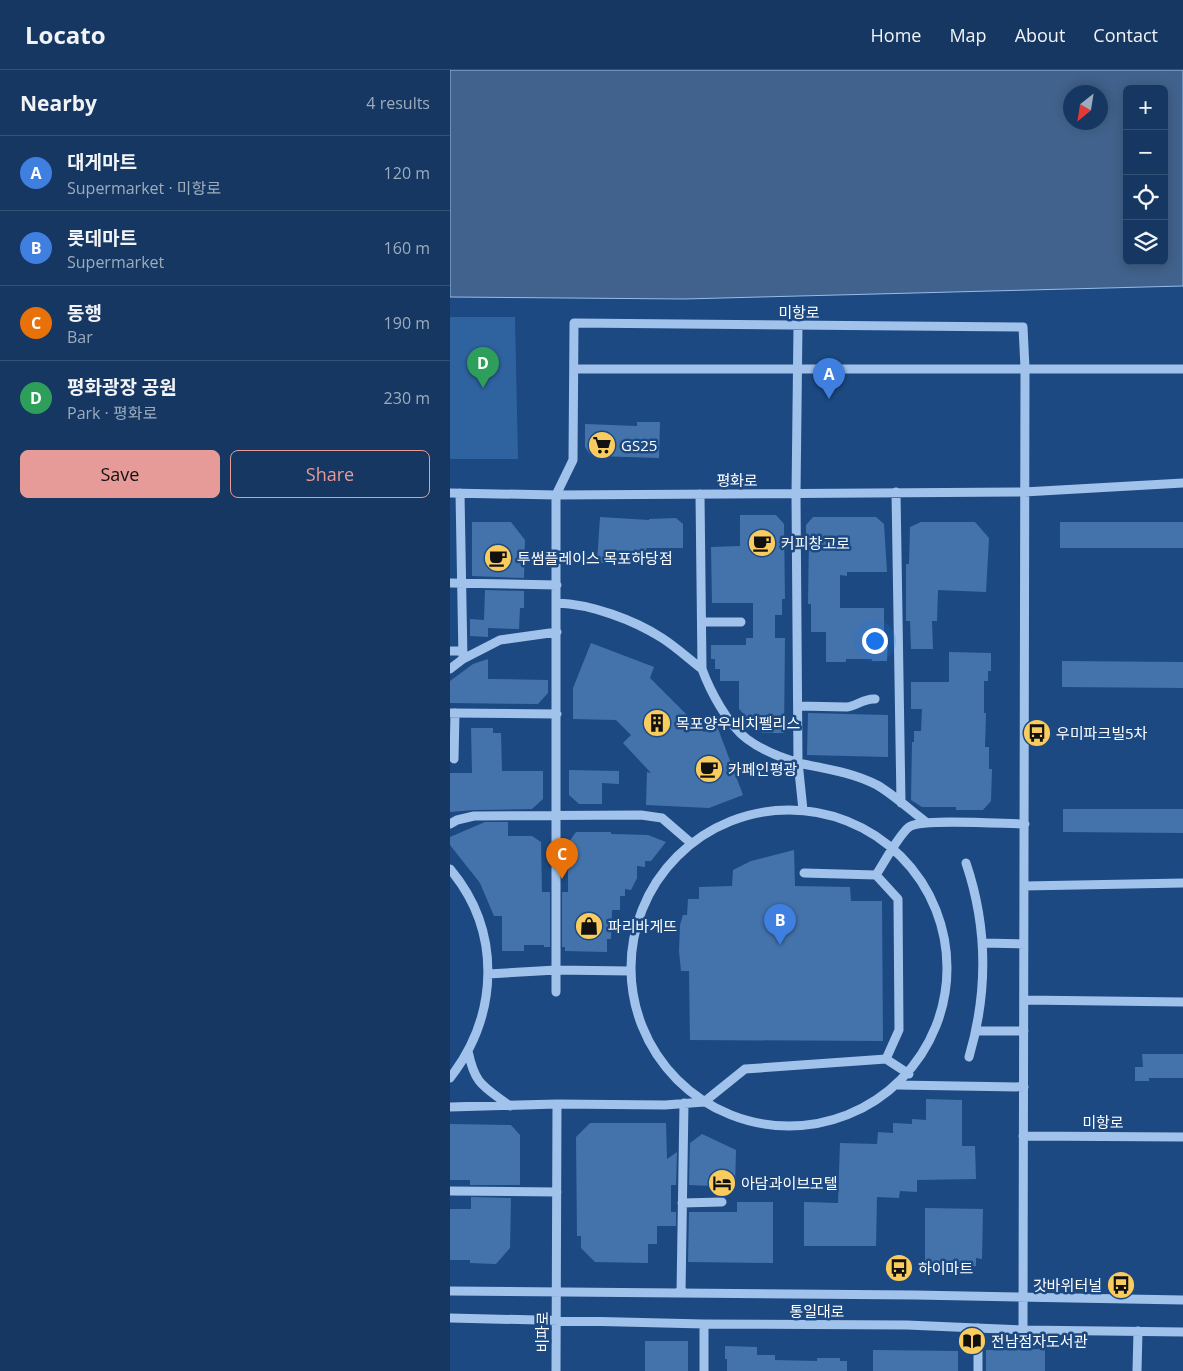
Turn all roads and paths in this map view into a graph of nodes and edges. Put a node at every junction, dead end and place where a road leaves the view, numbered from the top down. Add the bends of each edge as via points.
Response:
1 (798, 325) junction
2 (798, 368) junction
3 (1025, 368) junction
4 (574, 369) junction
5 (1183, 369) edge
6 (1183, 483) edge
7 (896, 492) junction
8 (1024, 492) junction
9 (450, 493) edge
10 (460, 493) junction
11 (700, 494) junction
12 (796, 494) junction
13 (556, 495) junction
14 (450, 583) edge
15 (462, 583) junction
16 (557, 585) junction
17 (557, 603) junction
18 (702, 622) junction
19 (741, 622) dead end
20 (557, 632) junction
21 (450, 651) edge
22 (463, 655) junction
23 (450, 669) edge
24 (702, 669) junction
25 (875, 699) dead end
26 (798, 706) junction
27 (453, 713) edge
28 (557, 714) junction
29 (454, 759) dead end
30 (798, 762) junction
31 (901, 804) junction
32 (803, 810) junction
33 (557, 817) junction
34 (926, 822) junction
35 (450, 824) edge
36 (1024, 824) junction
37 (691, 844) junction
38 (892, 849) junction
39 (966, 863) dead end
40 (450, 869) edge
41 (804, 873) dead end
42 (876, 875) junction
43 (1183, 883) edge
44 (1024, 886) junction
45 (983, 943) junction
46 (1024, 944) junction
47 (556, 970) junction
48 (630, 970) junction
49 (488, 974) junction
50 (556, 992) dead end
51 (1024, 1000) junction
52 (1183, 1002) edge
53 (977, 1031) junction
54 (1024, 1031) junction
55 (468, 1050) junction
56 (969, 1057) dead end
57 (886, 1059) junction
58 (909, 1074) junction
59 (450, 1078) edge
60 (897, 1085) junction
61 (1024, 1087) junction
62 (704, 1102) junction
63 (684, 1103) junction
64 (557, 1104) junction
65 (510, 1106) junction
66 (450, 1107) edge
67 (1023, 1136) junction
68 (1183, 1136) edge
69 (450, 1191) edge
70 (557, 1192) junction
71 (722, 1202) dead end
72 (682, 1203) junction
73 (450, 1290) edge
74 (556, 1292) junction
75 (681, 1293) junction
76 (1023, 1297) junction
77 (1183, 1300) edge
78 (450, 1318) edge
79 (556, 1320) junction
80 (704, 1324) junction
81 (978, 1328) junction
82 (1023, 1330) junction
83 (1138, 1331) junction
84 (1183, 1332) edge
85 (556, 1371) edge
86 (704, 1371) edge
87 (978, 1371) edge
88 (1137, 1371) edge

1 - 2 street
1 - 3 street, 미항로 via 1023,327
1 - 4 street, 미항로 via 574,324
2 - 3 street
2 - 4 street
2 - 12 street
3 - 5 street
3 - 8 street
4 - 13 street via 573,460
6 - 8 street, 평화로
7 - 8 street, 평화로
7 - 12 street, 평화로
7 - 31 street
8 - 36 street
9 - 10 street, 평화로
10 - 13 street, 평화로
10 - 15 street
11 - 12 street, 평화로
11 - 13 street, 평화로
11 - 18 street
12 - 26 street
13 - 16 street
14 - 15 street
15 - 16 street
15 - 22 street
16 - 17 street
17 - 20 street
17 - 24 street via 613,615 637,625 663,638
18 - 19 street
18 - 24 street
20 - 22 street via 500,640
20 - 28 street
21 - 22 street
22 - 23 street
24 - 30 street via 730,720 747,739 774,755
25 - 26 street via 868,698 847,707
26 - 30 street
27 - 28 street
27 - 29 street
28 - 33 street
30 - 31 street via 843,772 876,785
30 - 32 street
31 - 34 street
32 - 37 street via 763,812 744,817 725,823
32 - 38 street via 829,814 853,823
33 - 35 street via 474,816
33 - 37 street via 641,815 662,818
33 - 47 street
34 - 36 street
34 - 38 street via 910,826
36 - 44 street
37 - 48 street via 665,869 645,901 634,936
38 - 42 street
38 - 58 street via 928,890 945,936 948,985 935,1032
39 - 45 street via 976,894
40 - 49 street via 471,901 481,924
41 - 42 street
42 - 57 street via 898,899 900,1030
43 - 44 street
44 - 46 street
45 - 46 street
45 - 53 street via 983,982
46 - 51 street
47 - 48 street
47 - 49 street
47 - 50 street
48 - 62 street via 637,1012 653,1049 677,1080
49 - 55 street via 481,1021
51 - 52 street
51 - 54 street
53 - 54 street
53 - 56 street
54 - 61 street
55 - 59 street
55 - 65 street via 480,1084
57 - 58 street
57 - 62 street via 745,1069
58 - 60 street
60 - 61 street
60 - 62 street via 865,1108 811,1125 770,1125 739,1118
61 - 67 street
62 - 63 street
63 - 64 street
63 - 72 street
64 - 65 street
64 - 70 street, 비파로
65 - 66 street
67 - 68 street, 미항로
67 - 76 street
69 - 70 street
70 - 74 street, 비파로
71 - 72 street
72 - 75 street
73 - 74 street, 통일대로
74 - 75 street, 통일대로
74 - 79 street, 비파로
75 - 76 street, 통일대로
76 - 77 street, 통일대로
76 - 82 street
78 - 79 street, 통일대로
79 - 80 street, 통일대로
79 - 85 street, 비파로
80 - 81 street, 통일대로
80 - 86 street
81 - 82 street, 통일대로
81 - 87 street
82 - 83 street, 통일대로
83 - 84 street, 통일대로
83 - 88 street

